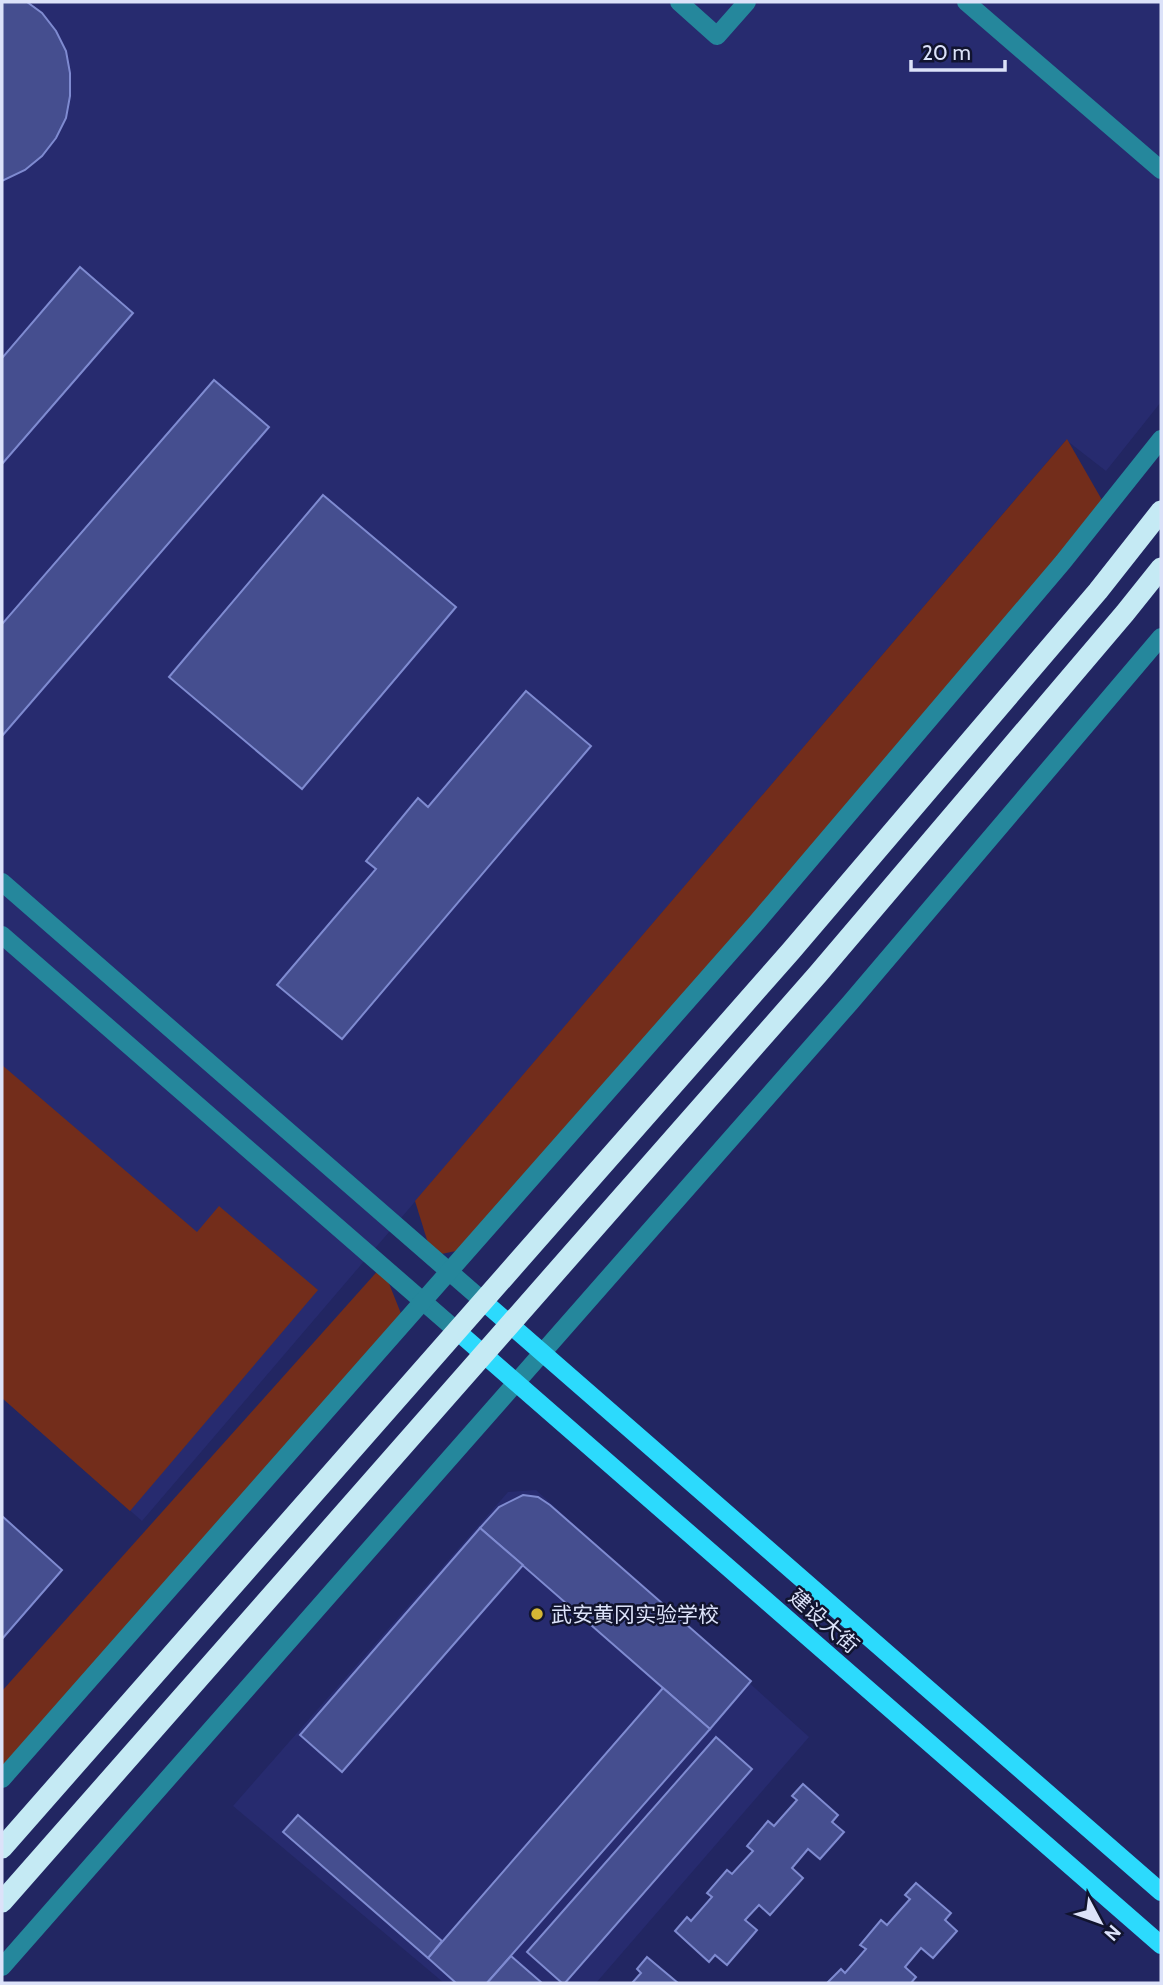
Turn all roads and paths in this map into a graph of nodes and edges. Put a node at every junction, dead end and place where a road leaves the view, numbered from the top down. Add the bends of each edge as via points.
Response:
1 (679, 2) edge
2 (747, 2) edge
3 (966, 2) edge
4 (1161, 170) edge
5 (1161, 439) edge
6 (1161, 511) edge
7 (1161, 568) edge
8 (1161, 637) edge
9 (2, 882) edge
10 (2, 935) edge
11 (449, 1271) junction
12 (423, 1301) junction
13 (483, 1301) junction
14 (510, 1324) junction
15 (457, 1331) junction
16 (542, 1352) junction
17 (484, 1354) junction
18 (516, 1382) junction
19 (2, 1779) edge
20 (2, 1847) edge
21 (1161, 1892) edge
22 (2, 1902) edge
23 (1161, 1945) edge
24 (2, 1967) edge

1 - 2 street via 717,36
3 - 4 street
5 - 11 street via 766,911
6 - 13 highway via 791,951
7 - 14 highway via 827,964
8 - 16 street via 850,1003
9 - 11 street
10 - 12 street
11 - 12 street
11 - 13 street
12 - 15 street
12 - 19 street
13 - 14 main road, 建设大街
13 - 15 highway
14 - 16 main road, 建设大街
14 - 17 highway
15 - 17 main road, 建设大街
15 - 20 highway
16 - 18 street
16 - 21 main road, 建设大街
17 - 18 main road, 建设大街
17 - 22 highway
18 - 23 main road, 建设大街
18 - 24 street

